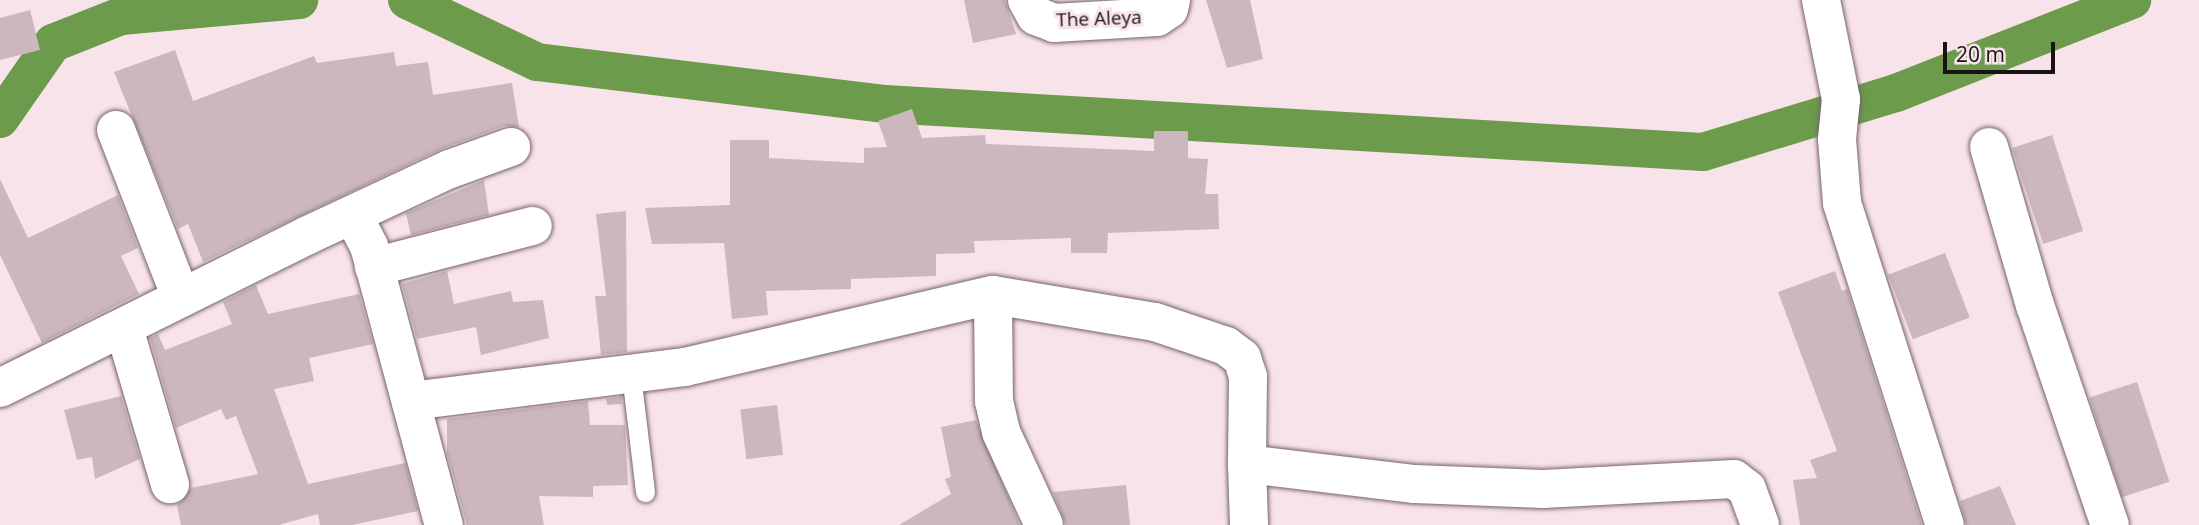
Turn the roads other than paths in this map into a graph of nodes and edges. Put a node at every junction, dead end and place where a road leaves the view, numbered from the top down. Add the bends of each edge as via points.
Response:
1 (1027, 0) edge
2 (1171, 0) edge
3 (1821, 0) edge
4 (116, 130) dead end
5 (511, 147) dead end
6 (1989, 147) dead end
7 (353, 215) junction
8 (533, 226) dead end
9 (374, 267) junction
10 (993, 295) junction
11 (181, 298) junction
12 (124, 328) junction
13 (631, 374) junction
14 (0, 388) edge
15 (411, 401) junction
16 (1247, 464) junction
17 (170, 484) dead end
18 (645, 492) dead end
19 (444, 525) edge
20 (1044, 525) edge
21 (1249, 525) edge
22 (1760, 525) edge
23 (1945, 525) edge
24 (2110, 525) edge

1 - 2 street, The Aleya via 1036,16 1054,23 1157,17 1169,9
3 - 23 street via 1841,99 1837,139 1842,203
4 - 11 street
5 - 7 street via 450,169
6 - 24 street via 2035,305
7 - 9 street
7 - 11 street
8 - 9 street
9 - 15 street
10 - 13 street via 685,367
10 - 16 street via 1155,322 1226,346 1242,358 1248,377
10 - 20 street via 994,401 1001,432
11 - 12 street
12 - 14 street
12 - 17 street
13 - 15 street
13 - 18 lane
15 - 19 street
16 - 21 street
16 - 22 street via 1415,484 1530,488 1734,479 1747,489

